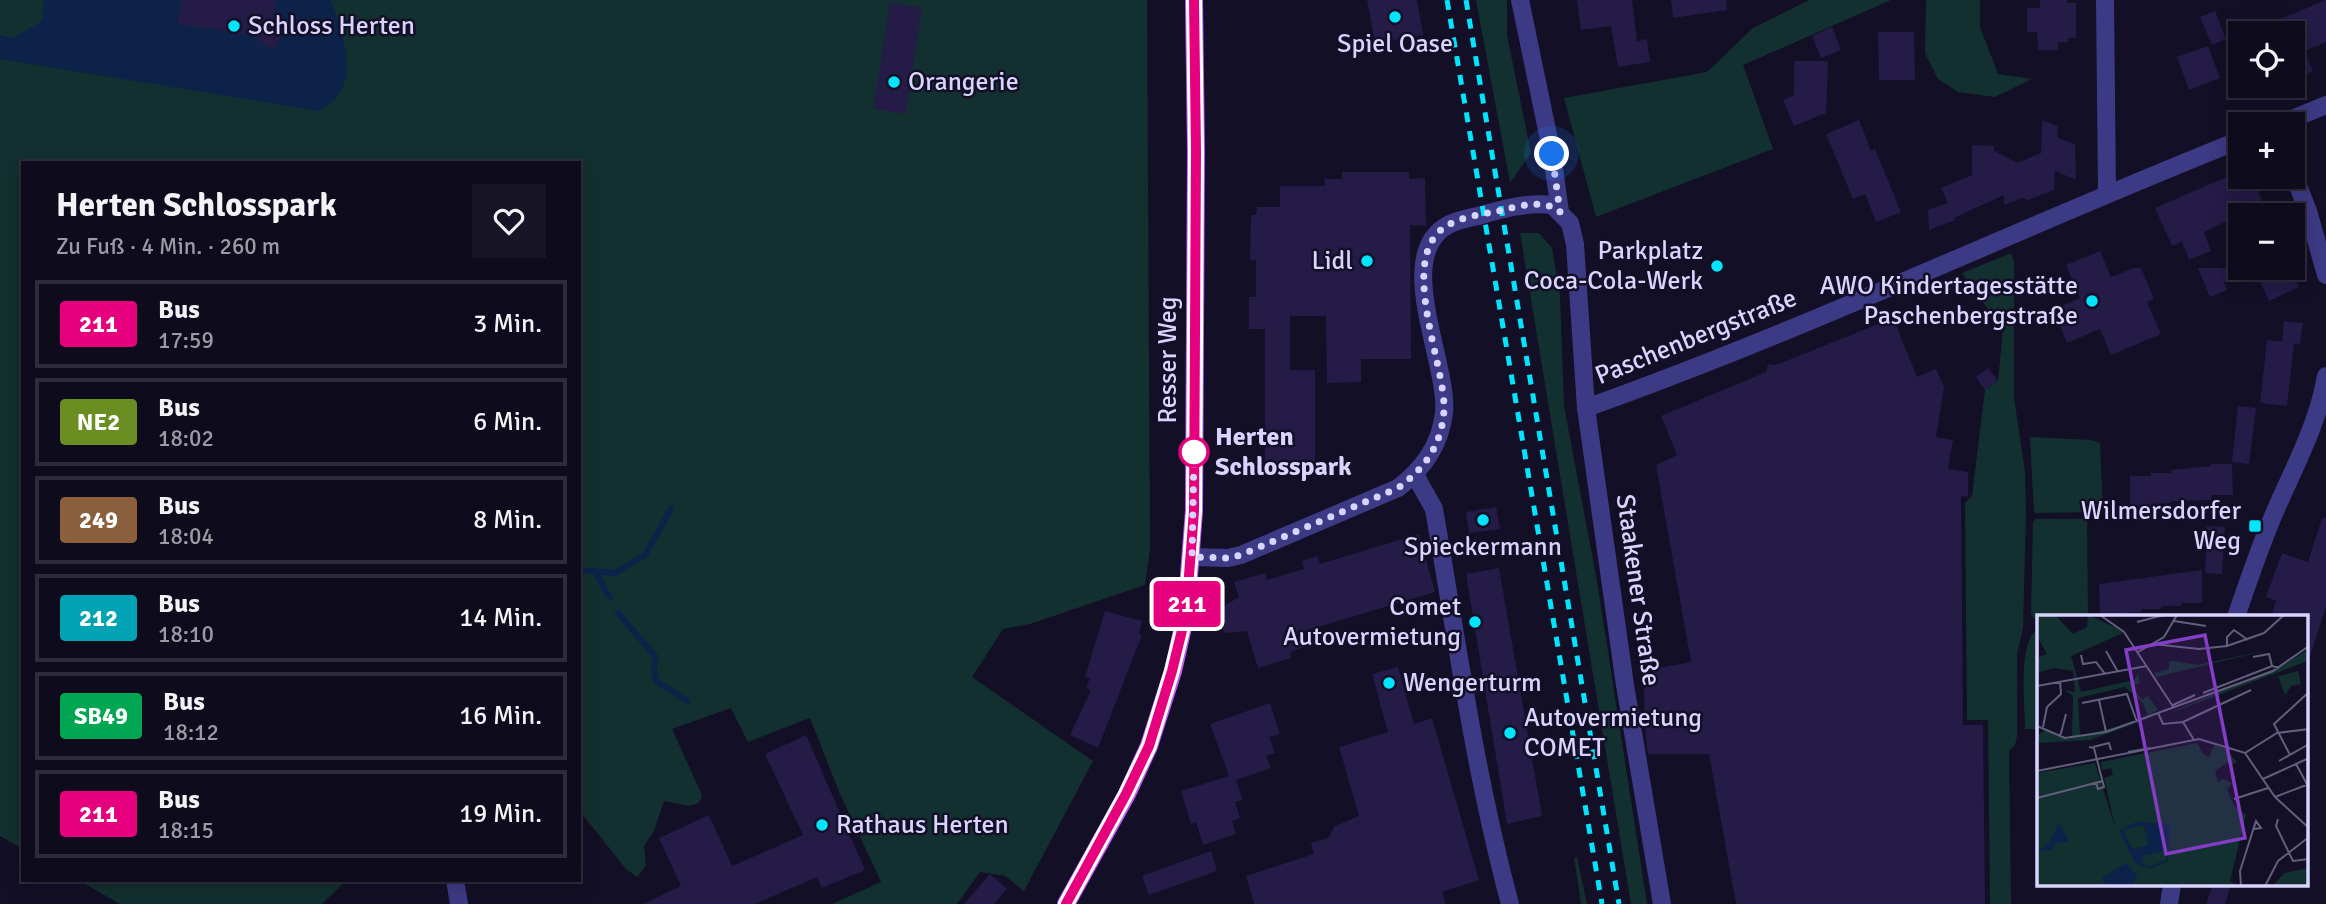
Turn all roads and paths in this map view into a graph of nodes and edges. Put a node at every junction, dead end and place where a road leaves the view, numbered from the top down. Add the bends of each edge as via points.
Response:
1 (1194, 0) edge
2 (1520, 0) edge
3 (2105, 0) edge
4 (2326, 105) edge
5 (2305, 114) edge
6 (2228, 145) edge
7 (2299, 189) edge
8 (2107, 193) junction
9 (1560, 212) junction
10 (2326, 275) edge
11 (2326, 376) edge
12 (1586, 408) junction
13 (2326, 434) edge
14 (2304, 451) junction
15 (1415, 475) junction
16 (1192, 557) junction
17 (2237, 615) edge
18 (455, 882) edge
19 (2172, 886) edge
20 (459, 904) edge
21 (1066, 904) edge
22 (1510, 904) edge
23 (1662, 904) edge
24 (2169, 904) edge

1 - 16 main road, Resser Weg
2 - 9 street, Paschenbergstraße
3 - 8 street
4 - 5 street
6 - 8 street, Paschenbergstraße
7 - 10 street
8 - 12 street, Paschenbergstraße via 1748,346
9 - 12 street, Paschenbergstraße via 1570,223 1575,244
9 - 15 street via 1541,204 1483,214 1448,225 1428,246 1423,274 1444,410 1437,443
11 - 14 street
12 - 23 street, Staakener Straße
13 - 14 street
14 - 17 street via 2270,522
15 - 16 street via 1388,493 1241,555
15 - 22 street via 1434,509 1479,769
16 - 21 main road, Resser Weg via 1186,614 1149,746
18 - 20 street
19 - 24 street

